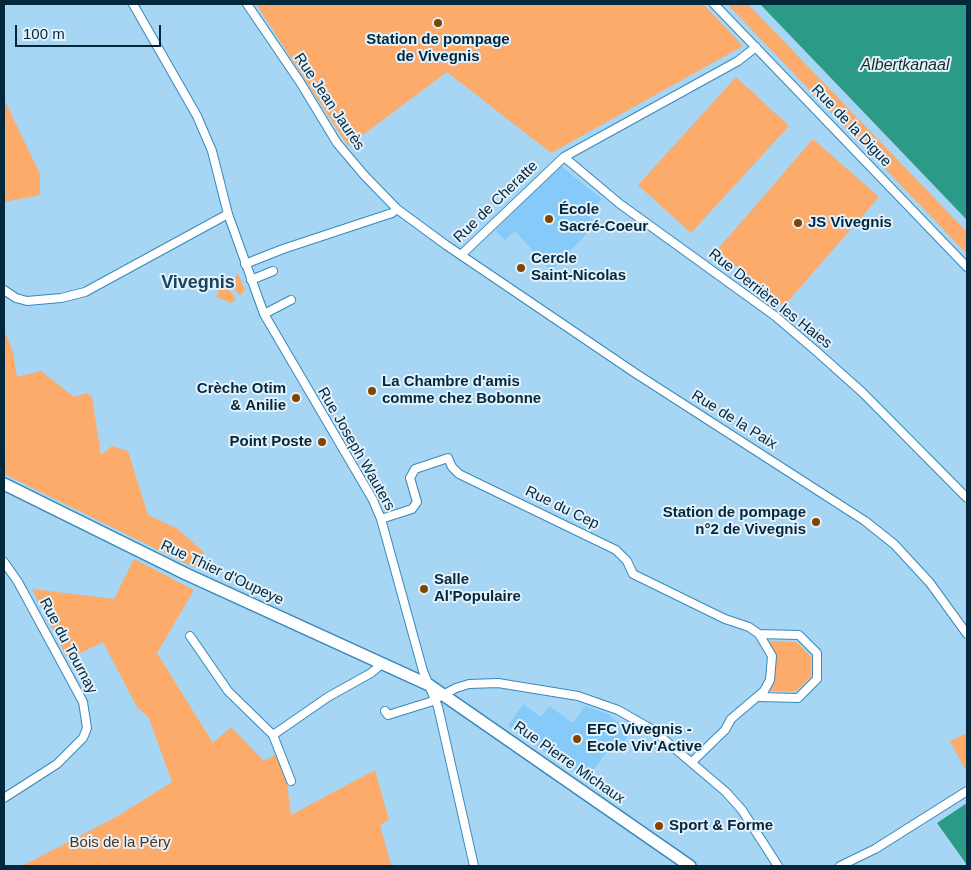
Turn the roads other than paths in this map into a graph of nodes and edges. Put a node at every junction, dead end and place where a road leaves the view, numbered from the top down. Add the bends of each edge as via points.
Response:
1 (133, 4) edge
2 (247, 4) edge
3 (714, 4) edge
4 (756, 47) junction
5 (564, 157) junction
6 (397, 209) junction
7 (228, 214) junction
8 (461, 255) junction
9 (246, 264) junction
10 (967, 267) edge
11 (273, 271) dead end
12 (251, 280) junction
13 (4, 290) edge
14 (291, 300) dead end
15 (264, 314) junction
16 (4, 484) edge
17 (967, 498) edge
18 (382, 519) junction
19 (4, 562) edge
20 (759, 634) junction
21 (967, 634) edge
22 (190, 636) dead end
23 (383, 663) junction
24 (429, 685) junction
25 (440, 698) junction
26 (759, 698) junction
27 (385, 711) dead end
28 (273, 735) junction
29 (692, 762) junction
30 (291, 780) dead end
31 (967, 790) edge
32 (4, 798) edge
33 (474, 866) edge
34 (690, 866) edge
35 (778, 866) edge
36 (840, 866) edge

1 - 7 street, Rue Joseph Wauters via 197,116 212,151
2 - 6 street, Rue Jean Jaurès via 337,144
3 - 4 street, Rue de la Digue
4 - 5 street, Rue de Cheratte via 738,61
4 - 10 street, Rue de la Digue
5 - 8 street, Rue de Cheratte
5 - 17 street, Rue Derrière les Haies via 620,204 775,316 862,392
6 - 8 street, Rue de Cheratte
6 - 9 street
7 - 9 street, Rue Joseph Wauters
7 - 13 street via 85,292 26,301
8 - 21 street, Rue de la Paix via 635,373 865,521 894,544 930,583
9 - 12 street, Rue Joseph Wauters
11 - 12 street
12 - 15 street, Rue Joseph Wauters
14 - 15 street
15 - 18 street, Rue Joseph Wauters
16 - 23 main road, Rue Thier d'Oupeye via 186,574
18 - 20 street, Rue du Cep via 412,509 417,502 410,478 415,469 448,458 459,474 616,550 633,574
18 - 24 street, Rue Joseph Wauters
19 - 32 street, Rue du Tournay via 12,571 83,702 86,728 83,738 57,764
20 - 26 street via 772,656 772,667 770,680
20 - 26 street, Rue du Cep via 799,635 818,653 817,679 798,698
22 - 28 street via 228,691
23 - 24 main road, Rue Thier d'Oupeye
23 - 28 street
24 - 25 main road, Rue Pierre Michaux
25 - 27 street via 388,715
25 - 29 street via 469,684 498,683 578,696 636,718
25 - 33 street
25 - 34 main road, Rue Pierre Michaux
26 - 29 street via 749,702 731,719 725,730
28 - 30 street
29 - 35 street via 734,801
31 - 36 street via 875,849

